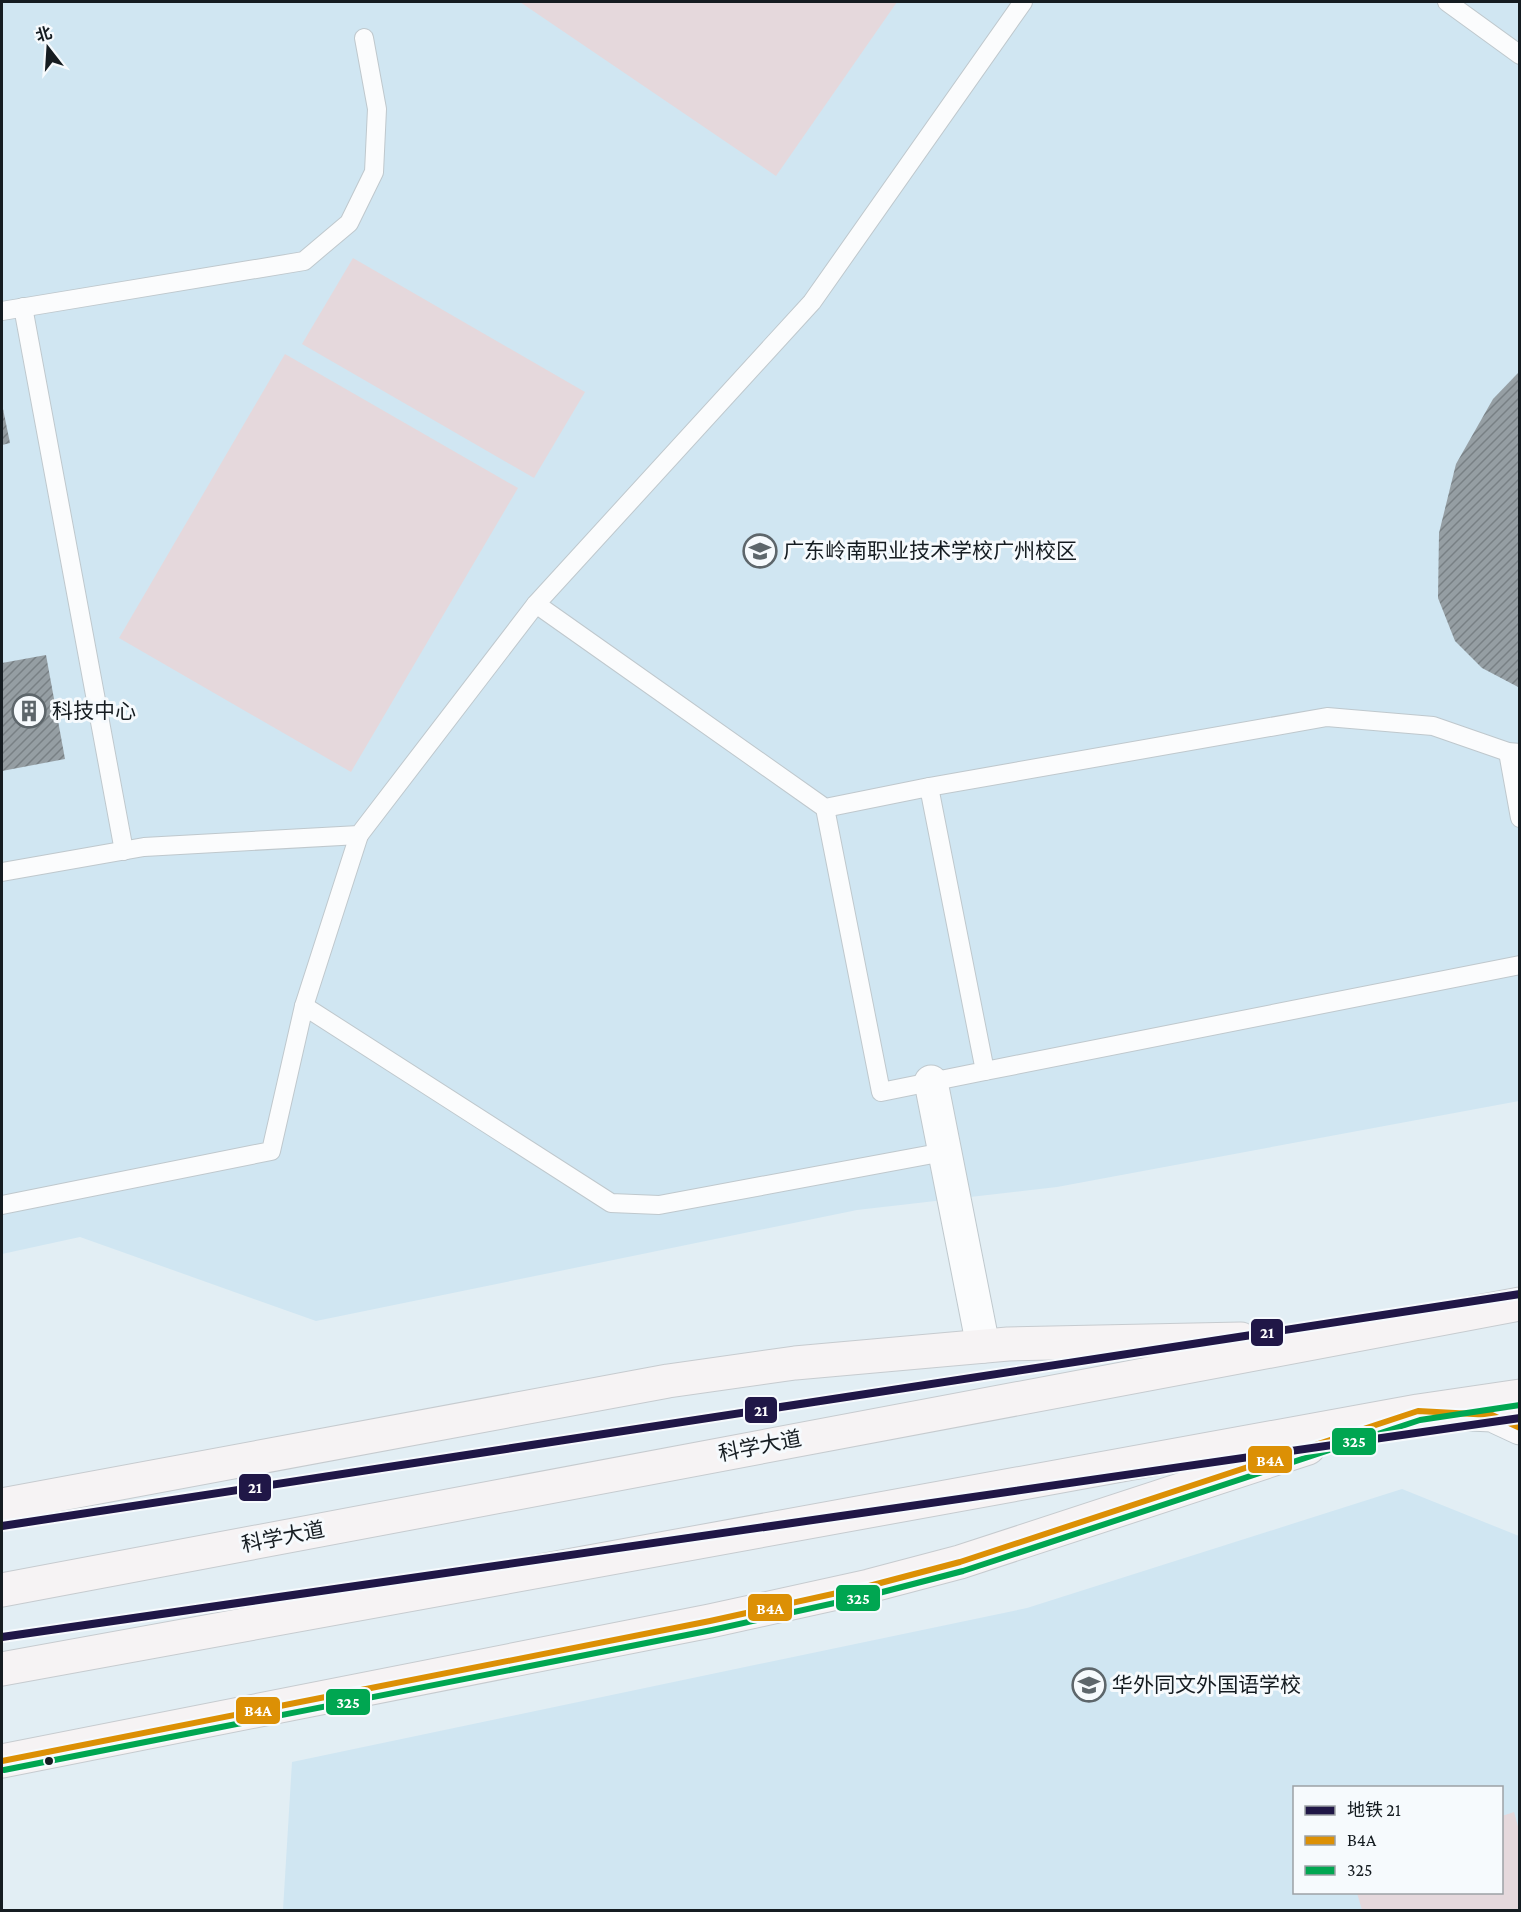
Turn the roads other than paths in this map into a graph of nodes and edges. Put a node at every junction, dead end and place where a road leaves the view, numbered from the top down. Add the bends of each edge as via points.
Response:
1 (1023, 2) edge
2 (1447, 2) edge
3 (364, 38) dead end
4 (1520, 55) edge
5 (23, 307) junction
6 (2, 311) edge
7 (536, 604) junction
8 (1514, 752) edge
9 (929, 787) junction
10 (825, 808) junction
11 (1520, 818) edge
12 (359, 835) junction
13 (124, 851) junction
14 (2, 872) edge
15 (1520, 965) edge
16 (304, 1006) junction
17 (985, 1071) junction
18 (931, 1082) junction
19 (944, 1152) junction
20 (2, 1205) edge
21 (1520, 1304) edge
22 (1336, 1337) junction
23 (983, 1346) junction
24 (1520, 1396) edge
25 (1418, 1411) junction
26 (1520, 1428) edge
27 (2, 1505) edge
28 (2, 1590) edge
29 (2, 1669) edge
30 (2, 1761) edge

1 - 7 lane via 812,302
2 - 4 lane
3 - 5 lane via 377,109 374,172 349,223 304,261
5 - 6 lane
5 - 13 lane
7 - 10 lane
7 - 12 lane
8 - 9 lane via 1433,726 1327,717
8 - 11 lane
9 - 10 lane
9 - 17 lane
10 - 18 lane via 881,1092
12 - 13 lane
12 - 16 lane
13 - 14 lane
15 - 17 lane
16 - 19 lane via 611,1203 659,1205
16 - 20 lane via 271,1151
17 - 18 lane
18 - 19 street
19 - 23 street
21 - 22 main road, 科学大道
22 - 23 main road
22 - 28 main road, 科学大道
23 - 27 main road via 795,1363 668,1381
24 - 25 main road
25 - 26 street via 1492,1415
25 - 29 main road
25 - 30 main road via 960,1562 869,1586

